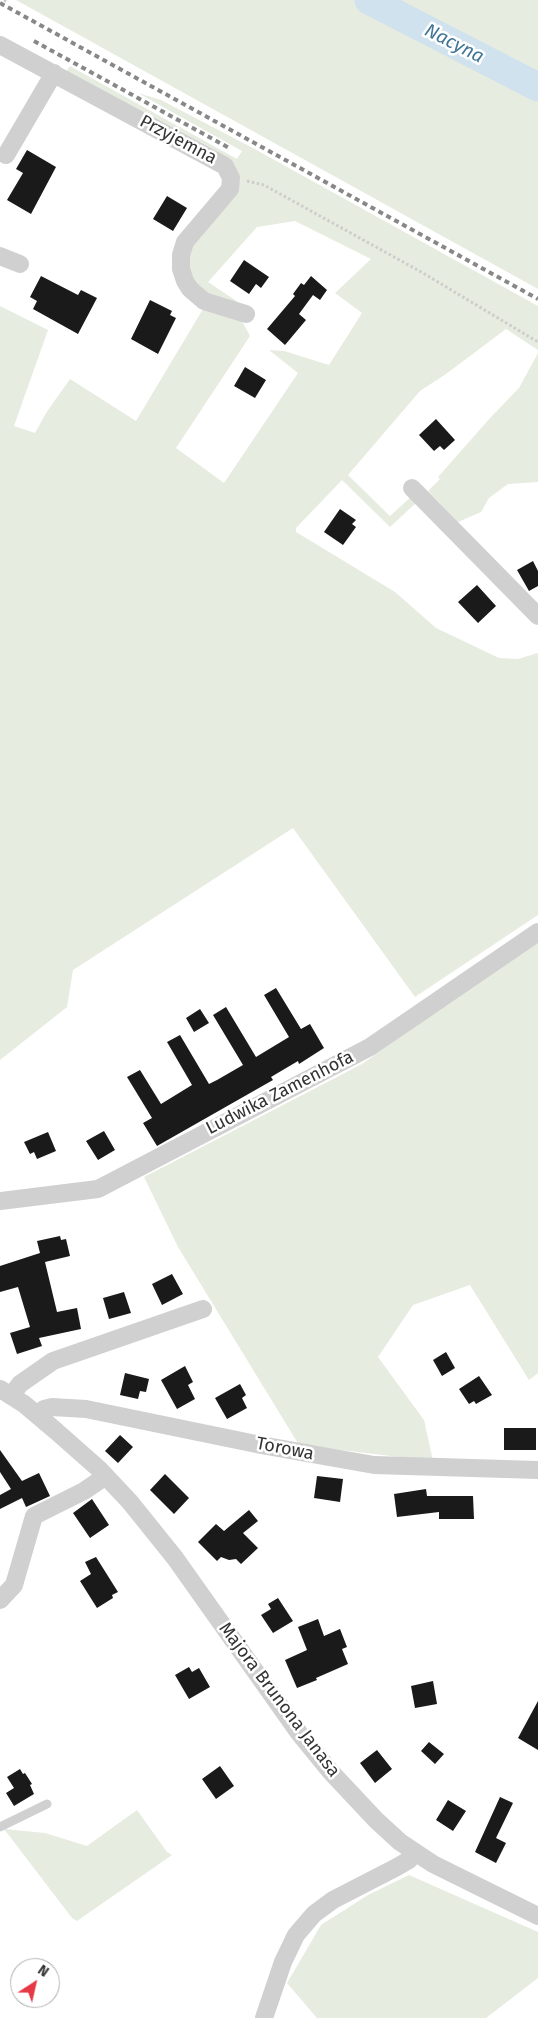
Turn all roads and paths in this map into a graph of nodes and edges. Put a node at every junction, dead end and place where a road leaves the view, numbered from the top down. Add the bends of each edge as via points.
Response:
1 (0, 45) edge
2 (54, 73) junction
3 (6, 155) dead end
4 (231, 182) junction
5 (0, 256) edge
6 (20, 264) dead end
7 (246, 314) dead end
8 (538, 342) edge
9 (412, 488) dead end
10 (538, 616) edge
11 (538, 932) edge
12 (0, 1201) edge
13 (203, 1309) dead end
14 (5, 1393) edge
15 (38, 1415) junction
16 (538, 1470) edge
17 (106, 1476) junction
18 (0, 1600) edge
19 (47, 1804) dead end
20 (0, 1827) edge
21 (415, 1853) junction
22 (538, 1916) edge
23 (264, 2018) edge

1 - 2 street, Przyjemna
2 - 3 street
2 - 4 street, Przyjemna via 221,163 229,171
4 - 7 street, Przyjemna via 224,197 185,242 182,270 190,289 204,301
4 - 8 path via 245,180 264,185 423,273
5 - 6 street
9 - 10 street
11 - 12 street, Ludwika Zamenhofa via 370,1047 98,1189
13 - 14 street, Majora Brunona Janasa via 53,1361
14 - 15 street, Majora Brunona Janasa
15 - 16 street, Torowa via 52,1407 86,1409 374,1465
15 - 17 street, Majora Brunona Janasa
17 - 18 street via 34,1516 14,1585
17 - 21 street, Majora Brunona Janasa via 160,1536 319,1758 376,1820
19 - 20 lane
21 - 22 street, Majora Brunona Janasa
21 - 23 street via 397,1867 333,1900 314,1914 296,1936 283,1962

